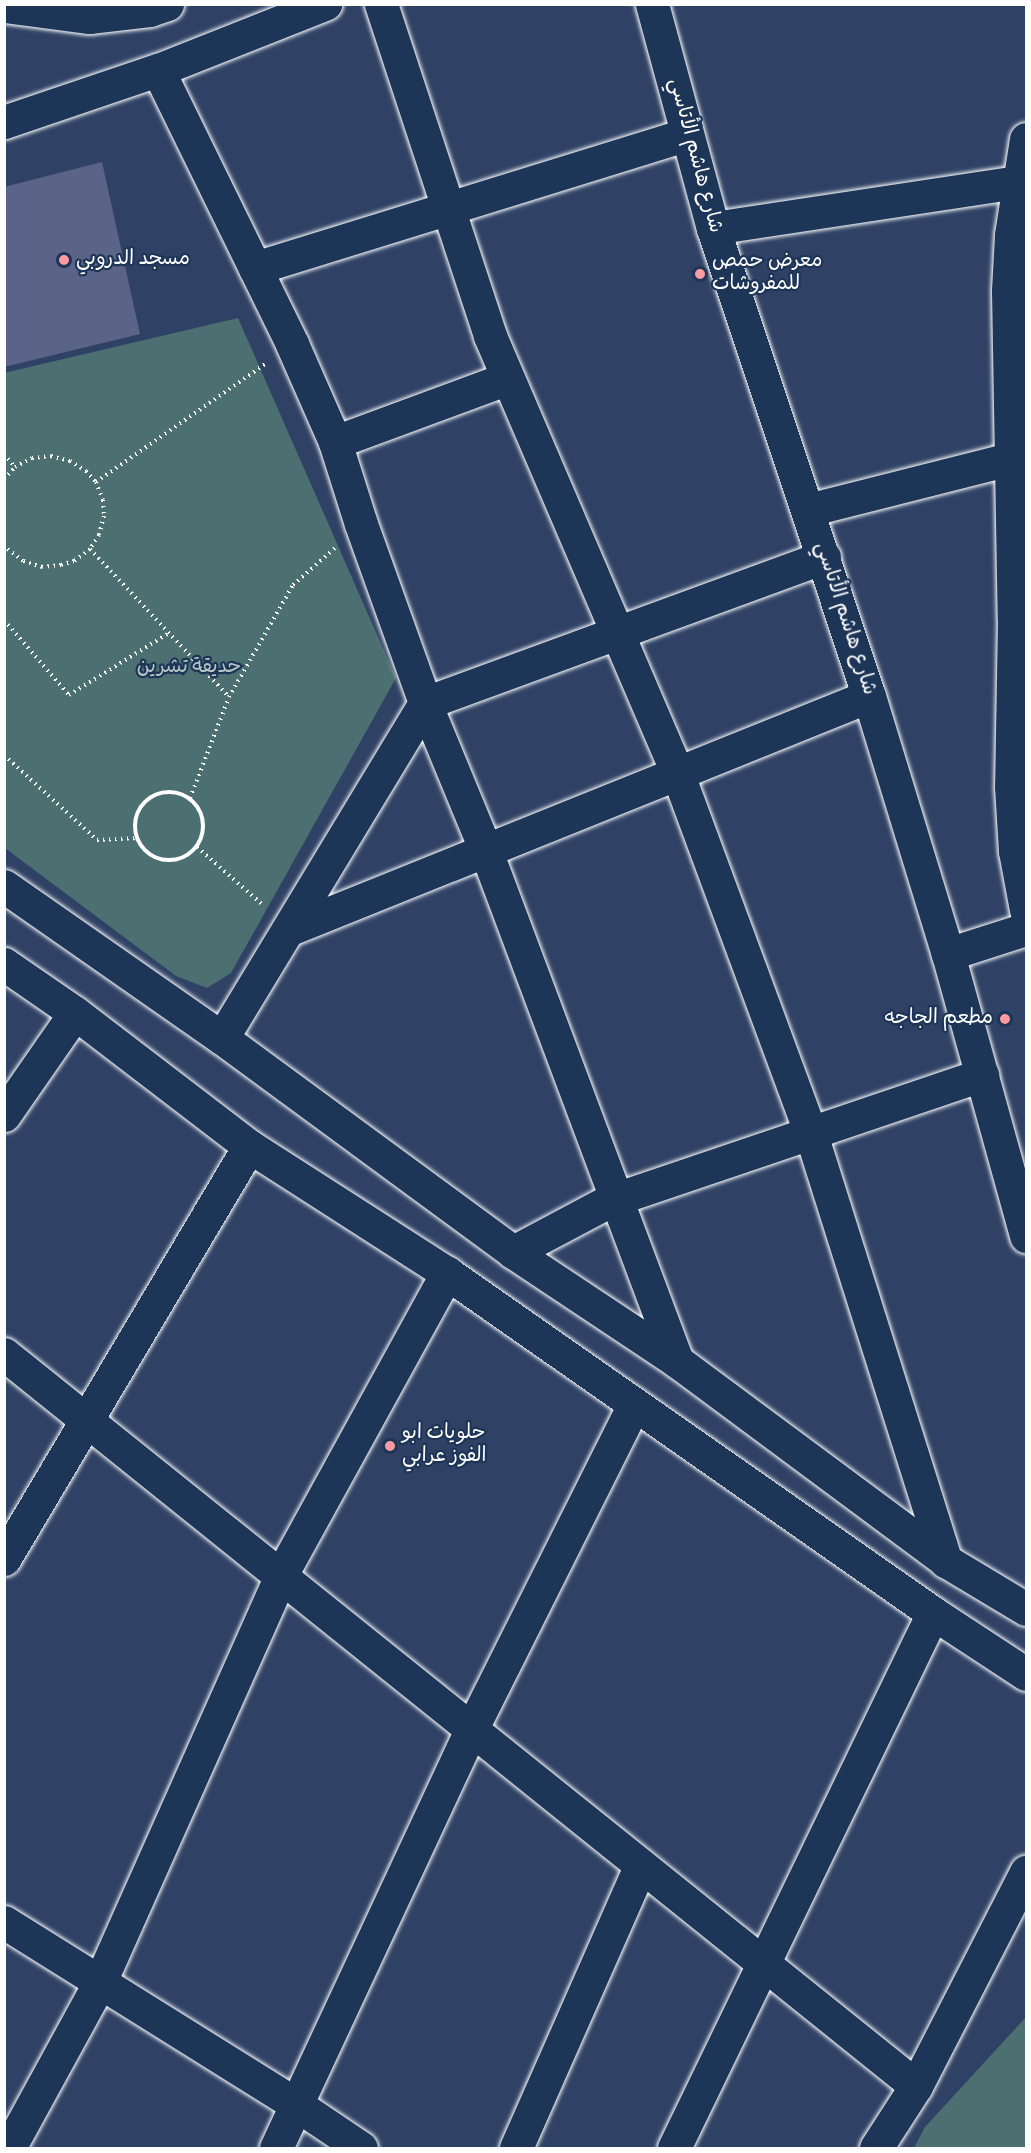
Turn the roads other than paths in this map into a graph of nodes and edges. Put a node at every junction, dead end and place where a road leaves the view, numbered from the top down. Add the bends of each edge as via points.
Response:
1 (166, 4) edge
2 (325, 4) edge
3 (381, 4) edge
4 (652, 4) edge
5 (4, 6) edge
6 (95, 11) edge
7 (158, 70) junction
8 (4, 122) edge
9 (687, 134) junction
10 (1026, 139) edge
11 (1018, 182) junction
12 (448, 210) junction
13 (713, 228) junction
14 (255, 268) junction
15 (508, 378) junction
16 (335, 442) junction
17 (1019, 457) edge
18 (808, 510) junction
19 (824, 557) junction
20 (1020, 618) edge
21 (618, 633) junction
22 (869, 696) junction
23 (425, 703) junction
24 (677, 772) junction
25 (1021, 850) edge
26 (486, 851) junction
27 (4, 886) edge
28 (1026, 910) edge
29 (290, 928) junction
30 (1026, 929) edge
31 (948, 954) junction
32 (4, 964) edge
33 (75, 1013) junction
34 (222, 1038) junction
35 (982, 1075) junction
36 (4, 1115) edge
37 (811, 1134) junction
38 (249, 1146) junction
39 (616, 1199) junction
40 (1026, 1236) edge
41 (513, 1252) junction
42 (447, 1273) junction
43 (4, 1354) edge
44 (677, 1361) junction
45 (634, 1404) junction
46 (86, 1420) junction
47 (4, 1559) edge
48 (946, 1561) junction
49 (280, 1575) junction
50 (1026, 1609) edge
51 (933, 1613) junction
52 (1026, 1674) edge
53 (471, 1728) junction
54 (641, 1865) junction
55 (1026, 1872) edge
56 (4, 1922) edge
57 (762, 1962) junction
58 (100, 1982) junction
59 (916, 2086) junction
60 (297, 2104) junction
61 (9, 2148) edge
62 (276, 2148) edge
63 (361, 2148) edge
64 (516, 2148) edge
65 (674, 2148) edge
66 (876, 2148) edge

1 - 6 main road via 150,10
2 - 7 main road
3 - 12 main road
4 - 9 main road, شارع هاشم الأتاسي
5 - 6 main road
7 - 8 main road
7 - 14 main road
9 - 12 main road
9 - 13 main road, شارع هاشم الأتاسي
10 - 11 main road
11 - 13 main road
11 - 17 main road via 1008,291
12 - 14 main road
12 - 15 main road
13 - 18 main road, شارع هاشم الأتاسي
14 - 16 main road
15 - 16 main road
15 - 21 main road
16 - 23 main road
17 - 18 main road
17 - 20 main road
18 - 19 main road, شارع هاشم الأتاسي
19 - 21 main road
19 - 22 main road, شارع هاشم الأتاسي
20 - 25 main road via 1011,786
21 - 23 main road
21 - 24 main road
22 - 24 main road
22 - 31 main road, شارع هاشم الأتاسي
23 - 26 main road
23 - 29 main road
24 - 26 main road
24 - 37 main road
25 - 28 main road
26 - 29 main road
26 - 39 main road
27 - 34 main road
29 - 34 main road
30 - 31 main road
31 - 35 main road, شارع هاشم الأتاسي
32 - 33 main road
33 - 36 main road
33 - 38 main road
34 - 41 main road
35 - 37 main road
35 - 40 main road, شارع هاشم الأتاسي
37 - 39 main road
37 - 48 main road
38 - 42 main road
38 - 46 main road
39 - 41 main road
39 - 44 main road
41 - 44 main road
42 - 45 main road
42 - 49 main road
43 - 46 main road
44 - 48 main road
45 - 51 main road
45 - 53 main road
46 - 47 main road
46 - 49 main road
48 - 50 main road
49 - 53 main road
49 - 58 main road
51 - 52 main road
51 - 57 main road
53 - 54 main road
53 - 60 main road
54 - 57 main road
54 - 64 main road
55 - 59 main road
56 - 58 main road
57 - 59 main road
57 - 65 main road
58 - 60 main road
58 - 61 main road
59 - 66 main road
60 - 62 main road
60 - 63 main road

